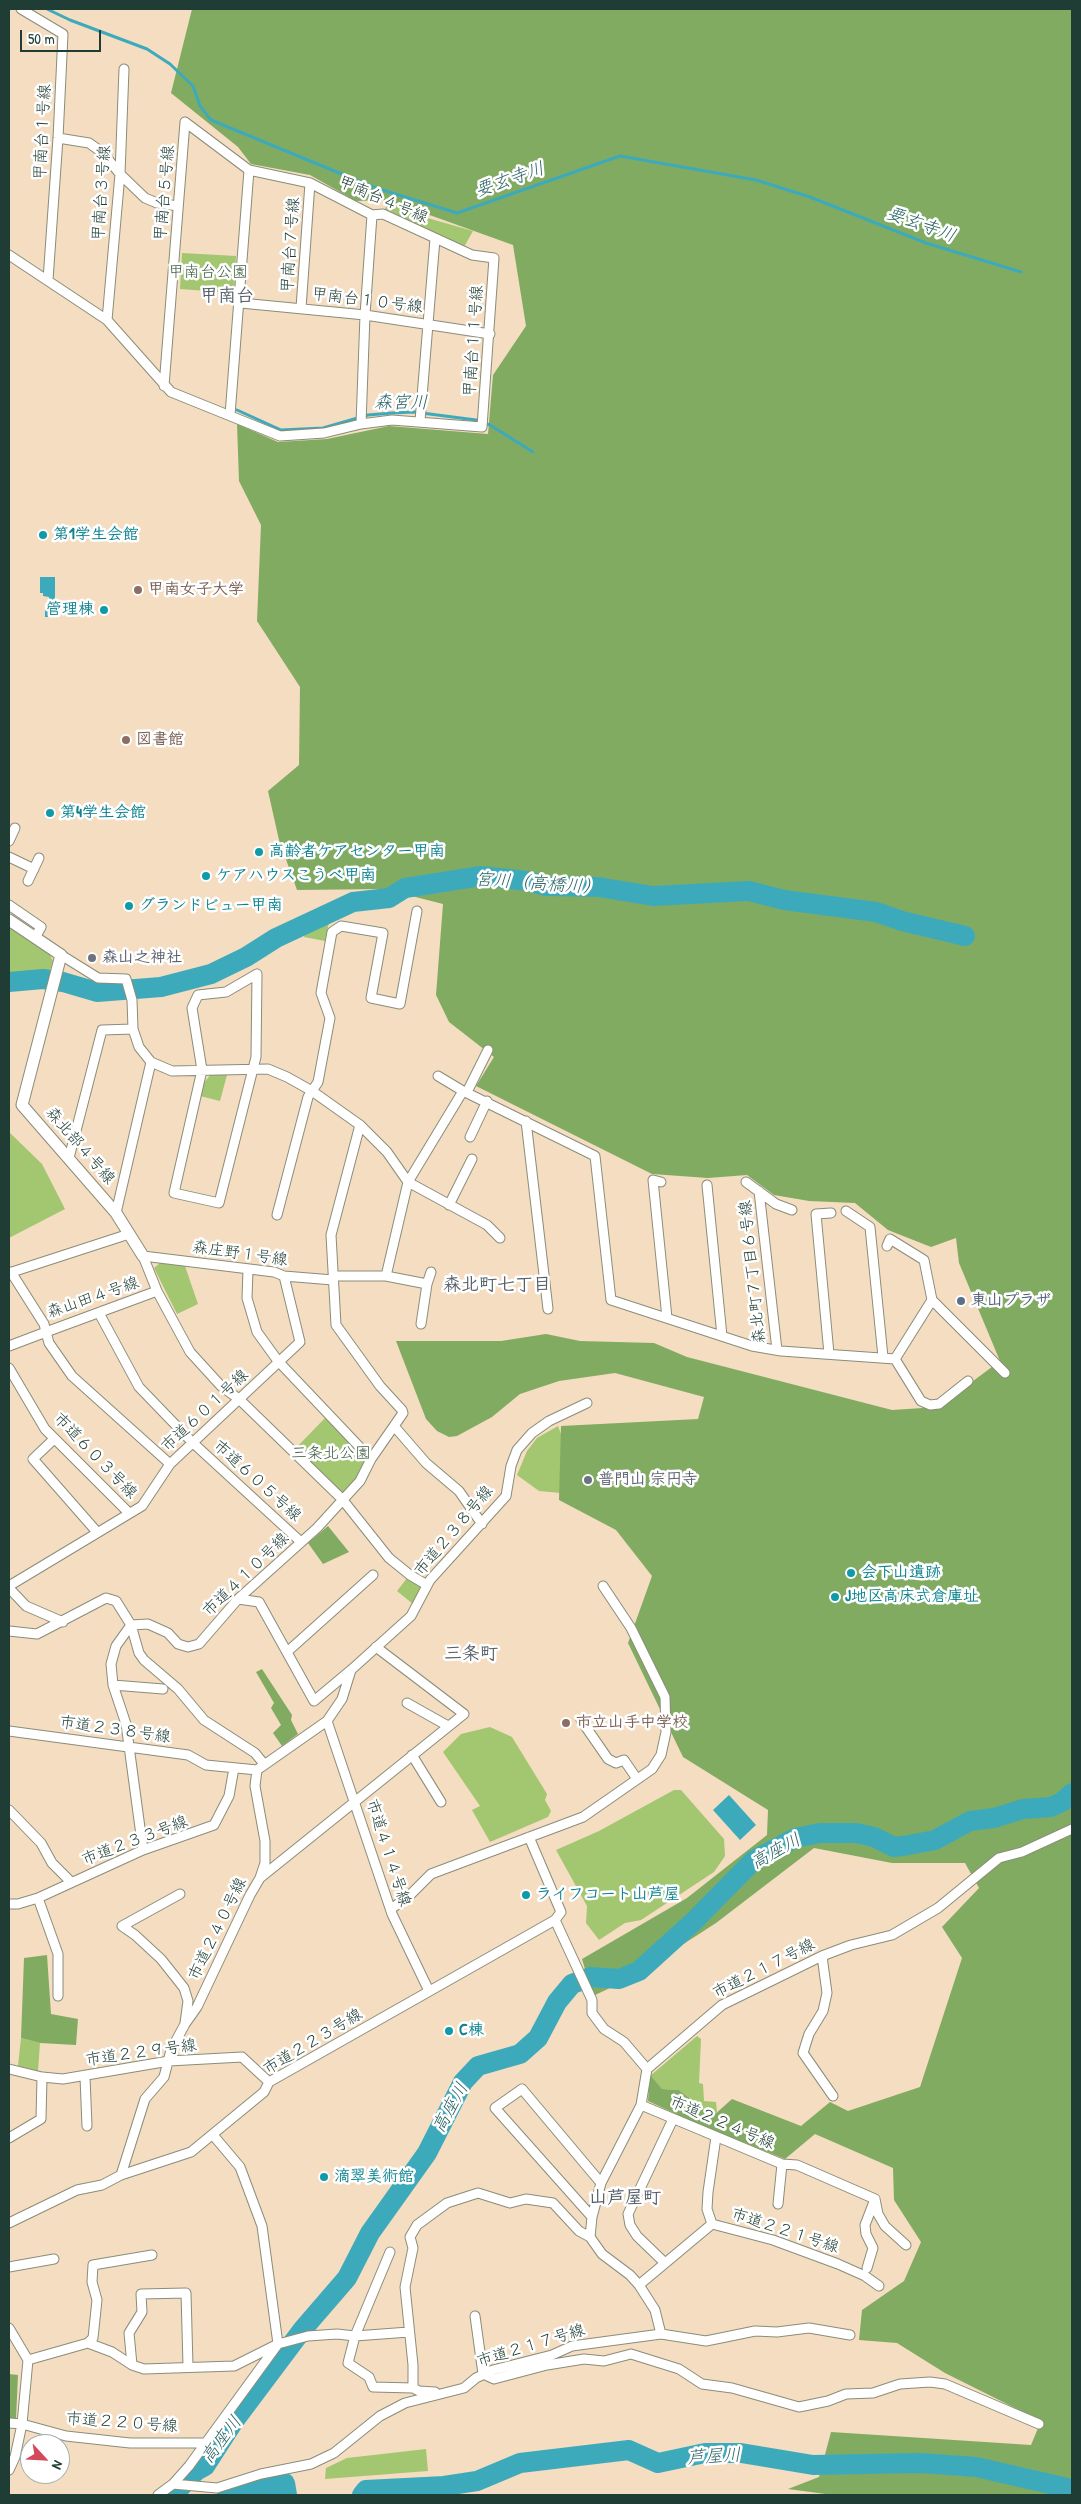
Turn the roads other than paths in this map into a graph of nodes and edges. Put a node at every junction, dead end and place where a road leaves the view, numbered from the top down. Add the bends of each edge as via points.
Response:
1 (20, 9) edge
2 (124, 69) dead end
3 (185, 122) joint
4 (58, 138) junction
5 (249, 170) junction
6 (120, 174) junction
7 (310, 183) junction
8 (178, 206) junction
9 (372, 215) junction
10 (435, 239) junction
11 (9, 255) edge
12 (494, 258) joint
13 (48, 280) junction
14 (240, 302) junction
15 (301, 308) junction
16 (365, 315) junction
17 (106, 320) junction
18 (429, 324) junction
19 (490, 334) junction
20 (164, 386) junction
21 (230, 415) junction
22 (420, 421) junction
23 (361, 424) junction
24 (15, 828) dead end
25 (9, 841) edge
26 (9, 857) edge
27 (39, 858) dead end
28 (34, 868) junction
29 (28, 881) dead end
30 (9, 904) edge
31 (417, 911) dead end
32 (9, 920) edge
33 (35, 938) junction
34 (60, 959) junction
35 (133, 1029) junction
36 (488, 1050) dead end
37 (151, 1062) junction
38 (252, 1069) junction
39 (202, 1070) junction
40 (438, 1076) dead end
41 (312, 1090) junction
42 (465, 1092) junction
43 (487, 1101) junction
44 (526, 1121) junction
45 (360, 1125) junction
46 (470, 1137) dead end
47 (70, 1158) junction
48 (472, 1158) dead end
49 (408, 1182) junction
50 (661, 1182) dead end
51 (746, 1182) dead end
52 (708, 1185) dead end
53 (759, 1191) junction
54 (449, 1206) junction
55 (792, 1210) dead end
56 (846, 1211) dead end
57 (116, 1213) junction
58 (831, 1213) dead end
59 (277, 1215) dead end
60 (129, 1234) junction
61 (500, 1238) dead end
62 (887, 1246) dead end
63 (143, 1256) junction
64 (248, 1270) junction
65 (10, 1272) edge
66 (431, 1272) dead end
67 (284, 1276) junction
68 (386, 1276) junction
69 (333, 1278) junction
70 (427, 1284) junction
71 (157, 1290) junction
72 (932, 1300) junction
73 (548, 1309) dead end
74 (99, 1313) junction
75 (667, 1318) junction
76 (421, 1324) dead end
77 (46, 1332) junction
78 (722, 1336) junction
79 (9, 1346) edge
80 (777, 1350) junction
81 (828, 1354) junction
82 (883, 1357) junction
83 (895, 1359) junction
84 (278, 1361) junction
85 (9, 1368) edge
86 (1006, 1373) dead end
87 (968, 1381) dead end
88 (239, 1400) junction
89 (587, 1403) dead end
90 (394, 1426) junction
91 (54, 1439) junction
92 (192, 1442) junction
93 (371, 1459) junction
94 (170, 1464) junction
95 (342, 1499) junction
96 (130, 1513) junction
97 (482, 1524) junction
98 (97, 1532) junction
99 (301, 1542) junction
100 (373, 1575) dead end
101 (427, 1584) junction
102 (603, 1586) dead end
103 (9, 1587) edge
104 (238, 1600) junction
105 (62, 1622) junction
106 (132, 1625) junction
107 (9, 1631) edge
108 (376, 1647) junction
109 (287, 1652) junction
110 (351, 1670) junction
111 (113, 1686) junction
112 (163, 1689) dead end
113 (408, 1703) dead end
114 (581, 1720) dead end
115 (327, 1721) junction
116 (448, 1726) junction
117 (9, 1731) edge
118 (129, 1747) junction
119 (412, 1755) junction
120 (260, 1767) junction
121 (234, 1768) junction
122 (638, 1779) junction
123 (356, 1801) junction
124 (442, 1802) dead end
125 (9, 1810) edge
126 (1072, 1829) edge
127 (529, 1837) junction
128 (143, 1850) junction
129 (260, 1878) junction
130 (71, 1882) junction
131 (180, 1894) dead end
132 (38, 1898) junction
133 (9, 1904) edge
134 (390, 1909) junction
135 (555, 1920) junction
136 (822, 1956) junction
137 (429, 1991) junction
138 (58, 1996) dead end
139 (185, 2024) junction
140 (169, 2061) junction
141 (9, 2069) edge
142 (647, 2069) junction
143 (85, 2076) junction
144 (42, 2078) junction
145 (269, 2082) junction
146 (833, 2096) dead end
147 (641, 2106) junction
148 (673, 2119) junction
149 (87, 2126) dead end
150 (213, 2135) junction
151 (716, 2137) junction
152 (9, 2138) edge
153 (782, 2164) junction
154 (121, 2175) junction
155 (601, 2184) junction
156 (878, 2200) junction
157 (778, 2204) dead end
158 (592, 2217) junction
159 (9, 2223) edge
160 (712, 2224) junction
161 (590, 2237) junction
162 (906, 2245) dead end
163 (390, 2252) dead end
164 (152, 2255) dead end
165 (54, 2259) dead end
166 (665, 2263) junction
167 (9, 2267) edge
168 (867, 2268) dead end
169 (639, 2285) junction
170 (879, 2286) dead end
171 (476, 2316) dead end
172 (9, 2328) edge
173 (409, 2332) junction
174 (661, 2334) junction
175 (850, 2335) dead end
176 (355, 2336) junction
177 (88, 2344) junction
178 (282, 2344) junction
179 (28, 2360) junction
180 (132, 2365) junction
181 (188, 2366) junction
182 (484, 2374) junction
183 (413, 2388) junction
184 (444, 2392) junction
185 (9, 2423) edge
186 (22, 2424) junction
187 (1039, 2424) dead end
188 (205, 2443) junction
189 (9, 2470) edge
190 (175, 2484) junction
191 (158, 2495) edge

1 - 4 street, 甲南台１号線 via 63,34
2 - 6 street, 甲南台３号線
3 - 5 street, 甲南台４号線
3 - 8 street, 甲南台５号線
4 - 6 street via 89,143 103,153
4 - 13 street, 甲南台１号線
5 - 7 street, 甲南台４号線
5 - 14 street
6 - 8 street via 145,198
6 - 17 street, 甲南台３号線
7 - 9 street, 甲南台４号線
7 - 15 street, 甲南台７号線
8 - 20 street, 甲南台５号線
9 - 10 street, 甲南台４号線 via 383,214
9 - 16 street
10 - 12 street, 甲南台４号線 via 472,255
10 - 18 street
11 - 13 street
12 - 19 street, 甲南台１１号線
13 - 17 street
14 - 15 street, 甲南台１０号線
14 - 21 street
15 - 16 street, 甲南台１０号線
16 - 18 street, 甲南台１０号線
16 - 23 street
17 - 20 street
18 - 19 street, 甲南台１０号線
18 - 22 street
19 - 22 street, 甲南台１１号線 via 482,427
20 - 21 street via 170,392
21 - 23 street via 280,436 324,434
22 - 23 street
24 - 25 street
26 - 28 street
27 - 28 street
28 - 29 street
30 - 33 street via 41,927
31 - 41 street via 400,1004 371,998 383,933 341,926 332,932 322,993 330,1018 318,1082
32 - 33 street
33 - 34 street
34 - 35 street via 98,978 126,979 132,1000
34 - 47 street, 森北部４号線 via 22,1105
35 - 37 street via 138,1047
35 - 47 street via 102,1030
36 - 42 street
37 - 39 street via 172,1071
37 - 57 street
38 - 39 street
38 - 39 street via 256,1057 257,974 226,992 198,995 192,1008
38 - 39 street via 219,1203 174,1193
38 - 41 street via 268,1069
40 - 42 street
41 - 45 street
41 - 59 street
42 - 43 street
42 - 49 street
43 - 44 street
43 - 46 street
44 - 73 street
44 - 75 street via 595,1156 611,1300
45 - 49 street via 387,1152
45 - 69 street via 331,1235
47 - 57 street, 森北部４号線
48 - 54 street
49 - 54 street
49 - 68 street
50 - 75 street via 653,1180
51 - 53 street
52 - 78 street
53 - 55 street via 776,1204
53 - 80 street, 森北町７丁目６号線
54 - 61 street via 486,1224
56 - 82 street via 870,1227
57 - 60 street, 森北部４号線
58 - 81 street via 816,1214
60 - 63 street, 森北部４号線
60 - 65 street
62 - 72 street via 890,1239 924,1260
63 - 64 street, 森庄野１号線
63 - 71 street
64 - 67 street, 森庄野１号線
64 - 84 street via 247,1298 252,1319 257,1332
65 - 77 street, 森山田４号線
66 - 70 street
67 - 69 street, 森庄野１号線
67 - 84 street, 市道６０１号線 via 300,1342
68 - 69 street, 森庄野１号線
68 - 70 street, 森庄野１号線
69 - 90 street via 336,1325 380,1386 402,1410
70 - 76 street
71 - 74 street, 森山田４号線
71 - 88 street via 190,1352 221,1386
72 - 83 street
72 - 86 street
74 - 77 street, 森山田４号線
74 - 92 street, 市道６０５号線 via 139,1387
75 - 78 street
77 - 79 street
77 - 94 street via 49,1343 72,1376
78 - 80 street
80 - 81 street
81 - 82 street
82 - 83 street
83 - 87 street via 921,1401 930,1405 939,1404
84 - 88 street, 市道６０１号線
84 - 93 street
85 - 91 street, 市道６０３号線
88 - 92 street, 市道６０１号線
88 - 95 street
89 - 97 street, 市道２３８号線 via 532,1433 517,1450 506,1496
90 - 93 street, 市道４１０号線
90 - 97 street via 426,1463 459,1491
91 - 96 street, 市道６０３号線
91 - 98 street via 33,1459
92 - 94 street, 市道６０１号線
92 - 99 street, 市道６０５号線
93 - 95 street, 市道４１０号線 via 360,1481
94 - 96 street, 市道６０１号線 via 142,1506
95 - 99 street, 市道４１０号線
95 - 101 street via 389,1558
96 - 98 street, 市道６０１号線
97 - 101 street, 市道２３８号線
98 - 103 street, 市道６０１号線
99 - 104 street, 市道４１０号線
100 - 109 street
101 - 108 street, 市道２３８号線 via 411,1616
102 - 122 street via 631,1628 665,1697 666,1732 661,1755 652,1769
103 - 105 street via 26,1606
104 - 106 street, 市道４１０号線 via 199,1644 188,1647 148,1624
104 - 109 street via 259,1602
105 - 106 street via 106,1598 116,1601
105 - 107 street via 37,1634
106 - 111 street via 116,1646 111,1664
106 - 120 street via 144,1660 178,1689 204,1720 255,1753
108 - 110 street, 市道２３８号線
108 - 116 street, 市道２４０号線 via 464,1714
109 - 110 street via 314,1701
110 - 115 street via 342,1699
111 - 112 street
111 - 118 street via 126,1724
113 - 116 street
114 - 122 street via 608,1759 616,1763 624,1760
115 - 120 street
115 - 123 street, 市道４１４号線
116 - 119 street, 市道２４０号線
117 - 118 street, 市道２３８号線
118 - 121 street, 市道２３８号線 via 188,1755 206,1765
118 - 128 street
119 - 123 street, 市道２４０号線
119 - 124 street
120 - 121 street, 市道２３８号線
120 - 129 street via 255,1786 265,1841 265,1863
121 - 128 street, 市道２３３号線 via 229,1796 214,1825
122 - 127 street via 583,1816
123 - 129 street, 市道２４０号線
123 - 134 street, 市道４１４号線
125 - 130 street
126 - 136 street, 市道２１７号線 via 1022,1852 999,1858 938,1908 892,1935
127 - 134 street via 431,1874
127 - 135 street via 561,1912
128 - 130 street, 市道２３３号線
129 - 139 street, 市道２４０号線 via 198,2007
130 - 132 street, 市道２３３号線
131 - 139 street via 122,1926 161,1959 184,1988 188,2001
132 - 133 street, 市道２３３号線
132 - 138 street via 58,1954
134 - 137 street, 市道４１４号線
135 - 137 street, 市道２２３号線
135 - 142 street via 592,2000 592,2013 604,2029 624,2042
136 - 142 street, 市道２１７号線 via 722,2005
136 - 146 street via 828,1993 803,2053
137 - 145 street, 市道２２３号線
139 - 140 street, 市道２４０号線
140 - 143 street, 市道２２９号線
140 - 145 street, 市道２２９号線 via 242,2057
140 - 154 street, 市道２４０号線 via 164,2077 145,2100
141 - 144 street, 市道２２９号線
142 - 147 street
143 - 144 street, 市道２２９号線
143 - 149 street
144 - 152 street via 41,2119
145 - 150 street, 市道２２３号線 via 264,2092
147 - 148 street, 市道２２４号線
147 - 155 street
148 - 151 street, 市道２２４号線
148 - 166 street via 628,2214 630,2226 637,2236
150 - 154 street, 市道２２３号線 via 191,2152
150 - 178 street via 240,2166 262,2226
151 - 153 street, 市道２２４号線
151 - 160 street via 708,2192
153 - 156 street via 797,2165
153 - 157 street, 市道２２４号線
154 - 159 street, 市道２２３号線 via 102,2185 78,2190
155 - 158 street
155 - 158 street via 522,2089 495,2108
156 - 162 street via 878,2214 885,2226
156 - 168 street via 865,2225 873,2248
158 - 161 street
160 - 166 street, 市道２２１号線
160 - 170 street, 市道２２１号線 via 773,2240 838,2264
161 - 169 street via 602,2254
161 - 173 street via 579,2231 553,2203 526,2199 510,2203 478,2194 448,2203 417,2225 410,2237 413,2248 405,2286
163 - 176 street
164 - 177 street via 93,2265 97,2300 93,2338
165 - 167 street
166 - 169 street, 市道２２１号線
169 - 174 street via 655,2310
171 - 182 street
172 - 179 street
173 - 176 street
173 - 183 street
174 - 175 street, 市道２１７号線 via 706,2341 754,2331 809,2328
174 - 182 street, 市道２１７号線 via 572,2346 552,2355
176 - 178 street via 308,2336
176 - 183 street via 348,2363 369,2377 373,2387
177 - 179 street
177 - 180 street via 112,2352
178 - 181 street via 234,2366
178 - 188 street
179 - 186 street
180 - 181 street via 144,2369
180 - 181 street via 129,2332 142,2312 141,2294 186,2292
182 - 184 street, 市道２１７号線 via 464,2388
182 - 187 street via 494,2379 547,2365 604,2361 631,2354 679,2369 702,2384 732,2388 799,2407 846,2394 873,2393 900,2384 930,2382 945,2384
183 - 184 street
184 - 190 street, 市道２１７号線 via 405,2403 380,2416 334,2453 311,2464 261,2474 217,2488
185 - 186 street, 市道２２０号線
186 - 188 street, 市道２２０号線 via 75,2437
186 - 189 street
188 - 190 street
190 - 191 street

